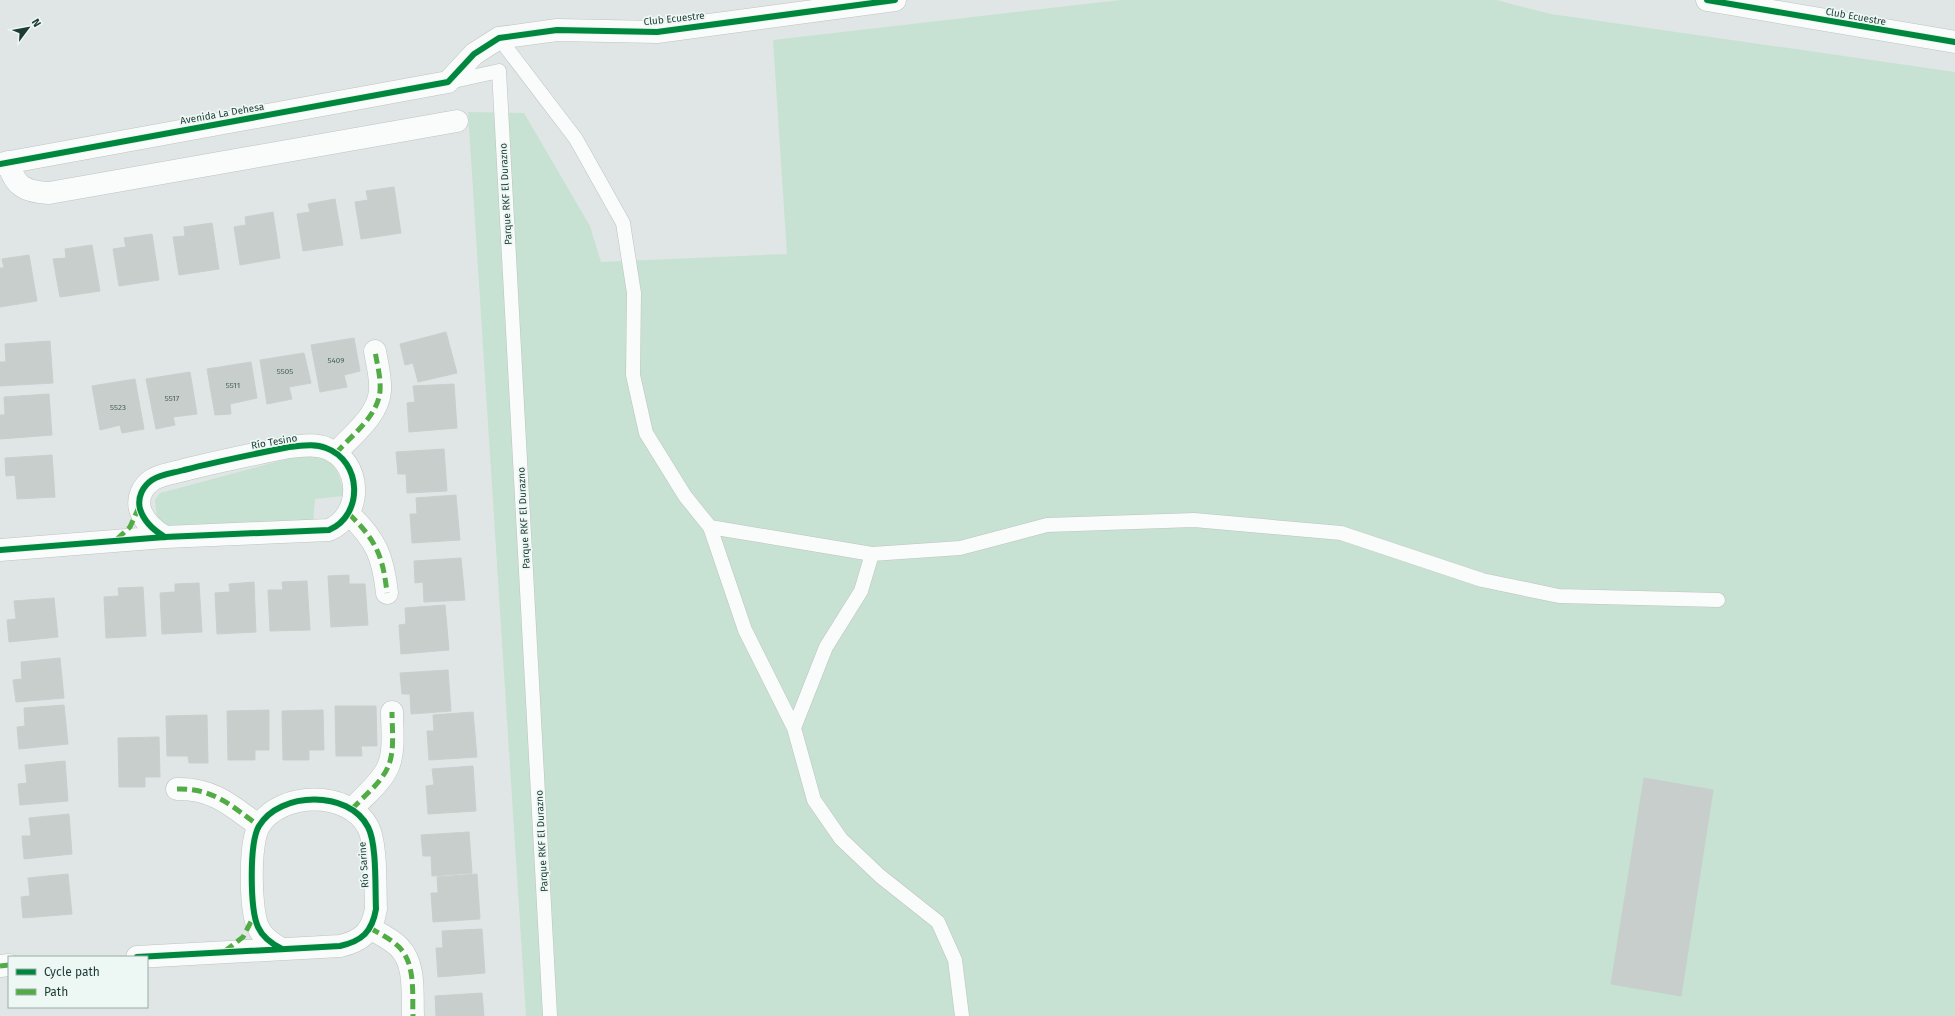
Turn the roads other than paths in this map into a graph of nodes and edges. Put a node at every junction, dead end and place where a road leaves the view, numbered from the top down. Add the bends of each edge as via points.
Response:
1 (895, 0) edge
2 (1707, 0) edge
3 (499, 38) junction
4 (1955, 42) edge
5 (448, 82) junction
6 (457, 121) dead end
7 (4, 163) edge
8 (375, 351) dead end
9 (336, 453) junction
10 (139, 506) junction
11 (349, 514) junction
12 (710, 527) junction
13 (165, 538) junction
14 (113, 541) junction
15 (0, 550) edge
16 (872, 554) junction
17 (387, 593) dead end
18 (1718, 600) dead end
19 (392, 712) dead end
20 (794, 728) junction
21 (177, 789) dead end
22 (352, 809) junction
23 (259, 826) junction
24 (254, 916) junction
25 (370, 928) junction
26 (282, 949) junction
27 (224, 952) junction
28 (148, 956) edge
29 (413, 1016) edge
30 (550, 1016) edge
31 (962, 1016) edge

1 - 3 street, Club Ecuestre via 657,32 557,30
2 - 4 street, Club Ecuestre
3 - 5 street, Club Ecuestre via 474,54
3 - 12 lane via 576,139 623,223 634,293 633,375 646,433 685,496
5 - 7 street, Avenida La Dehesa
5 - 30 lane, Parque RKF El Durazno via 498,71
6 - 7 street, Avenida La Dehesa via 49,193 38,193 21,186
8 - 9 street via 380,382 378,402 370,416
9 - 10 street, Río Tesino via 314,445 289,447 162,476 146,485 141,492
9 - 11 street via 345,462 351,474 354,497
10 - 13 street via 149,526
10 - 14 street, Río Tesino via 130,527 124,535
11 - 13 street via 337,526 320,531
11 - 17 street via 371,538 380,554 385,569
12 - 16 lane
12 - 20 lane via 745,630
13 - 14 street
14 - 15 street
16 - 18 lane via 960,548 1047,525 1194,520 1341,532 1482,580 1559,596
16 - 20 lane via 861,591 826,648
19 - 22 street via 392,751 388,767
20 - 31 lane via 814,800 841,839 880,876 938,922 955,960
21 - 23 street via 192,789 219,797
22 - 23 street, Río Sarine via 339,803 294,801 274,809
22 - 25 street, Río Sarine via 361,817 372,840 376,909
23 - 24 street, Río Sarine via 252,850
24 - 26 street, Río Sarine via 265,938
24 - 27 street, Río Sarine via 244,937
25 - 26 street, Río Sarine via 364,936 346,945
25 - 29 street via 399,946 408,962
26 - 27 street, Río Sarine
27 - 28 street, Río Sarine

